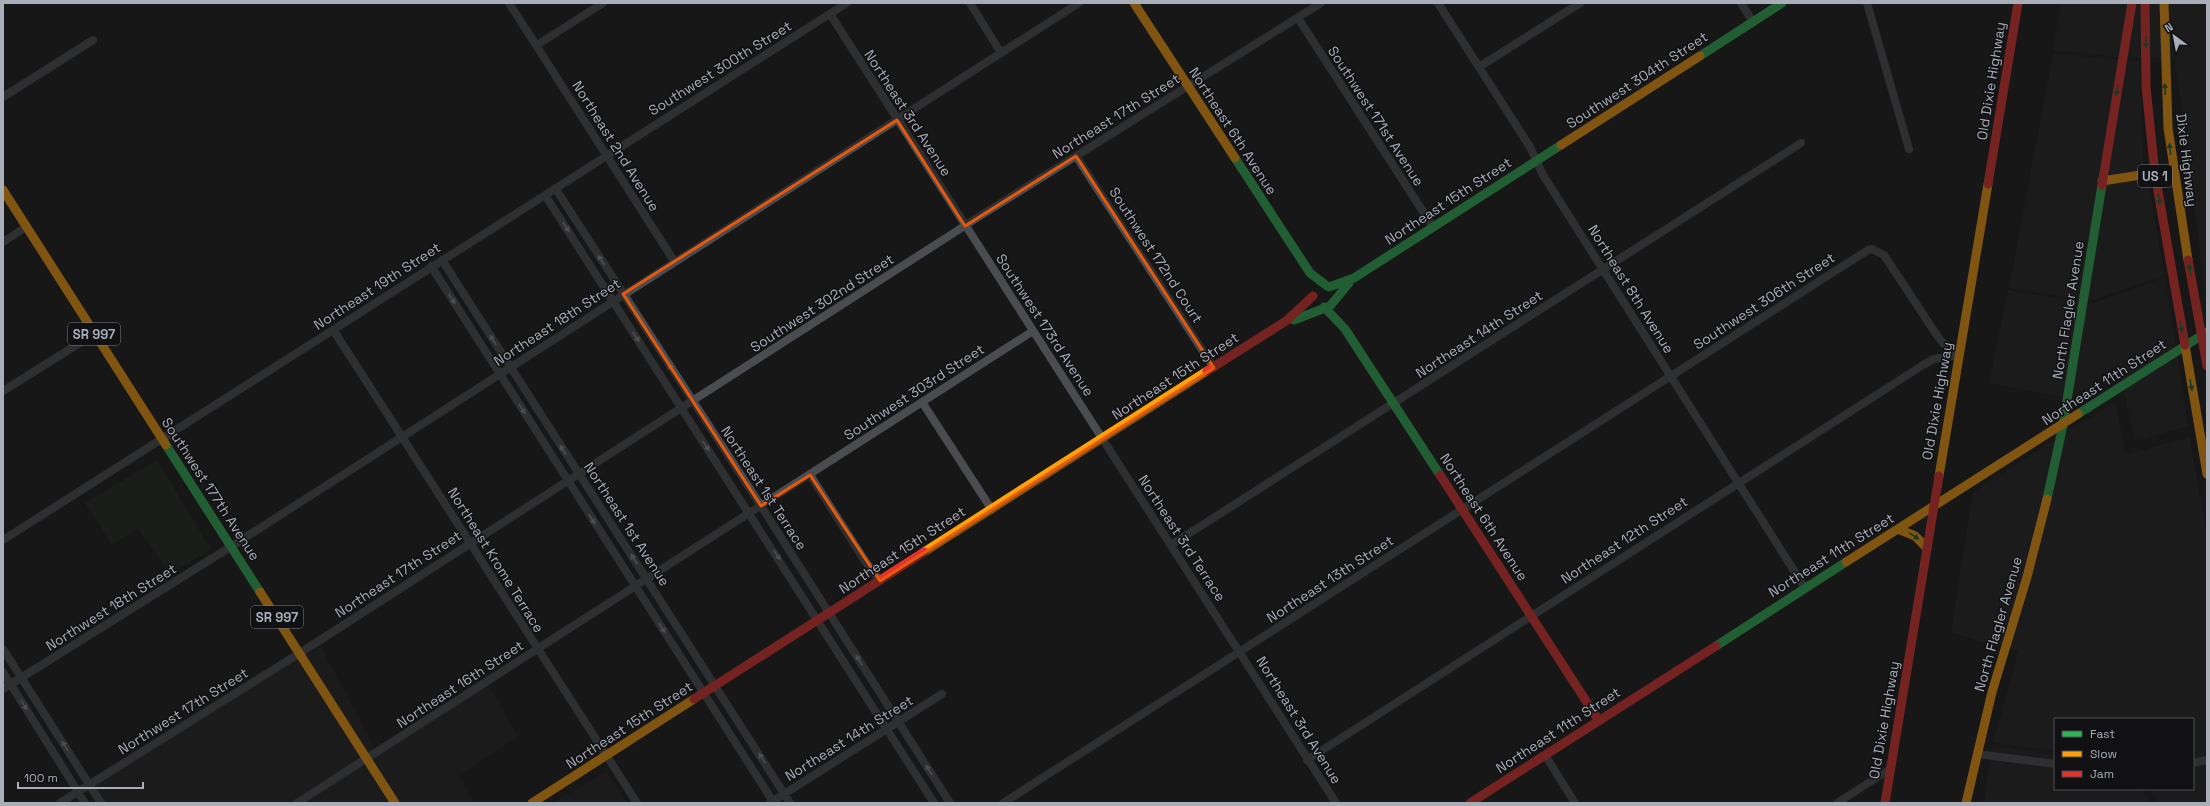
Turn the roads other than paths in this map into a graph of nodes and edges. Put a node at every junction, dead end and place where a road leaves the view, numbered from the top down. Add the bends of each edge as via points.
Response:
1 (509, 3) edge
2 (603, 3) edge
3 (847, 3) edge
4 (970, 3) edge
5 (1079, 3) edge
6 (1134, 3) edge
7 (1321, 3) edge
8 (1438, 3) edge
9 (1580, 3) edge
10 (1741, 3) edge
11 (1782, 3) edge
12 (1867, 3) edge
13 (2018, 3) edge
14 (2132, 3) edge
15 (2145, 3) edge
16 (2164, 3) edge
17 (830, 14) junction
18 (1298, 18) junction
19 (1753, 22) junction
20 (92, 40) dead end
21 (537, 45) junction
22 (1001, 53) junction
23 (1479, 67) junction
24 (1188, 87) junction
25 (3, 97) edge
26 (897, 120) junction
27 (1800, 143) dead end
28 (1909, 149) dead end
29 (606, 156) junction
30 (1076, 156) junction
31 (1536, 161) junction
32 (2173, 170) junction
33 (2155, 174) junction
34 (2102, 181) junction
35 (555, 188) junction
36 (3, 190) edge
37 (545, 195) junction
38 (965, 226) junction
39 (26, 227) junction
40 (1433, 227) junction
41 (3, 242) edge
42 (442, 260) junction
43 (674, 261) junction
44 (432, 266) junction
45 (1603, 270) junction
46 (1310, 273) junction
47 (1354, 278) junction
48 (1328, 287) junction
49 (623, 294) junction
50 (1313, 294) junction
51 (1334, 300) junction
52 (613, 301) junction
53 (1324, 308) junction
54 (1286, 321) junction
55 (1345, 329) junction
56 (334, 330) junction
57 (1033, 332) junction
58 (94, 334) junction
59 (2204, 334) edge
60 (2184, 347) junction
61 (1959, 355) junction
62 (2207, 366) edge
63 (510, 367) junction
64 (1214, 368) junction
65 (500, 374) junction
66 (1671, 376) junction
67 (3, 391) edge
68 (693, 402) junction
69 (922, 402) junction
70 (1394, 404) junction
71 (682, 408) junction
72 (2063, 425) junction
73 (402, 436) junction
74 (1103, 439) junction
75 (163, 440) junction
76 (579, 473) junction
77 (810, 474) junction
78 (2207, 474) edge
79 (568, 480) junction
80 (1739, 482) junction
81 (761, 506) junction
82 (1934, 506) junction
83 (992, 510) junction
84 (1462, 510) junction
85 (750, 513) junction
86 (1898, 529) junction
87 (3, 540) edge
88 (470, 543) junction
89 (1171, 545) junction
90 (232, 546) junction
91 (1927, 548) junction
92 (647, 579) junction
93 (880, 581) junction
94 (636, 586) junction
95 (1805, 588) junction
96 (830, 613) junction
97 (1531, 616) junction
98 (818, 621) junction
99 (3, 649) edge
100 (538, 649) junction
101 (1240, 652) junction
102 (300, 653) junction
103 (3, 672) edge
104 (21, 678) junction
105 (11, 684) junction
106 (716, 686) junction
107 (3, 689) edge
108 (704, 693) junction
109 (942, 694) dead end
110 (898, 721) junction
111 (1599, 721) junction
112 (887, 729) junction
113 (1977, 754) junction
114 (606, 755) junction
115 (1545, 755) junction
116 (367, 759) junction
117 (1307, 760) junction
118 (2207, 760) edge
119 (2194, 763) edge
120 (2054, 764) edge
121 (1890, 769) junction
122 (89, 785) junction
123 (78, 792) junction
124 (785, 794) junction
125 (60, 803) edge
126 (85, 803) edge
127 (101, 803) edge
128 (297, 803) edge
129 (395, 803) edge
130 (532, 803) edge
131 (636, 803) edge
132 (772, 803) edge
133 (790, 803) edge
134 (934, 803) edge
135 (950, 803) edge
136 (1003, 803) edge
137 (1336, 803) edge
138 (1470, 803) edge
139 (1575, 803) edge
140 (1837, 803) edge
141 (1885, 803) edge
142 (1966, 803) edge

1 - 21 street, Northeast 2nd Avenue
2 - 21 street
3 - 17 street, Southwest 300th Street
4 - 22 street
5 - 22 street, Northeast 18th Street
6 - 24 main road, Northeast 6th Avenue
7 - 18 street, Northeast 17th Street
8 - 23 street, Northeast 8th Avenue
9 - 23 street
10 - 19 street
11 - 19 main road
12 - 28 street
13 - 61 main road, Old Dixie Highway
14 -> 34 main road, North Flagler Avenue
15 -> 33 main road, US 1 via 2146,87
32 -> 16 main road, Dixie Highway / US 1 via 2165,82
17 - 26 street, Northeast 3rd Avenue
17 - 29 street, Southwest 300th Street
18 - 24 street, Northeast 17th Street
18 - 40 street, Southwest 171st Avenue
19 - 31 main road, Southwest 304th Street
20 - 25 street
21 - 29 street, Northeast 2nd Avenue
22 - 26 street, Northeast 18th Street
23 - 31 street, Northeast 8th Avenue via 1530,147
24 - 30 street, Northeast 17th Street
24 - 46 main road, Northeast 6th Avenue
26 - 38 street, Northeast 3rd Avenue
26 - 43 street, Northeast 18th Street
27 - 45 street, Northeast 14th Street
29 - 35 street, Northeast 19th Street
29 - 43 street, Northeast 2nd Avenue
30 - 38 street, Northeast 17th Street
30 - 64 street, Southwest 172nd Court
31 - 40 main road, Northeast 15th Street
31 - 45 street, Northeast 8th Avenue
32 - 33 main road
59 -> 32 main road, Dixie Highway / US 1
33 - 34 main road
33 -> 60 main road, US 1
34 - 72 main road, North Flagler Avenue
35 - 37 street, Northeast 19th Street
49 -> 35 street, Northeast 1st Terrace
36 - 39 main road, Southwest 177th Avenue / SR 997
37 - 42 street, Northeast 19th Street
37 -> 52 street, Northeast 1st Terrace
38 - 57 street, Southwest 173rd Avenue
38 - 68 street, Southwest 302nd Street
39 - 41 street
39 - 58 main road, Southwest 177th Avenue / SR 997
40 - 47 main road, Northeast 15th Street
42 - 44 street, Northeast 19th Street
63 -> 42 street, Northeast 1st Avenue
43 - 49 street, Northeast 18th Street
44 - 56 street, Northeast 19th Street
44 -> 65 street, Northeast 1st Avenue
45 - 66 street, Northeast 8th Avenue
45 - 70 street, Northeast 14th Street
46 - 48 main road, Northeast 6th Avenue
46 - 50 main road, Northeast 6th Avenue
47 - 48 main road, Northeast 15th Street
47 - 51 main road, Northeast 15th Street
48 - 50 main road via 1318,288
48 - 51 main road via 1333,291
49 - 52 street, Northeast 18th Street
68 -> 49 street, Northeast 1st Terrace
50 - 53 main road via 1315,303
50 - 54 main road, Northeast 15th Street
51 - 53 main road via 1330,306
51 - 55 main road, Northeast 6th Avenue
52 - 63 street, Northeast 18th Street
52 -> 71 street, Northeast 1st Terrace
53 - 54 main road, Northeast 15th Street
53 - 55 main road, Northeast 6th Avenue
54 - 64 main road, Northeast 15th Street
55 - 70 main road, Northeast 6th Avenue
56 - 73 street, Northeast Krome Terrace
56 - 75 street, Northeast 19th Street
57 - 69 street, Southwest 303rd Street
57 - 74 street, Southwest 173rd Avenue
58 - 67 street
58 - 75 main road, Southwest 177th Avenue / SR 997
59 - 60 main road, Northeast 11th Street
59 - 62 main road, Dixie Highway / US 1
60 - 72 main road, Northeast 11th Street
60 -> 78 main road, US 1
61 - 66 street, Southwest 306th Street via 1938,337 1888,261 1872,249 1863,252
61 - 80 street, Northeast 12th Street via 1934,359 1923,365
61 - 82 main road, Old Dixie Highway
63 - 65 street, Northeast 18th Street
76 -> 63 street, Northeast 1st Avenue
64 - 74 main road, Northeast 15th Street
65 - 73 street, Northeast 18th Street
65 -> 79 street, Northeast 1st Avenue
66 - 80 street, Northeast 8th Avenue
66 - 84 street, Northeast 13th Street
68 - 71 street, Northeast 17th Street
68 - 81 street, Northeast 1st Terrace
69 - 77 street, Southwest 303rd Street
69 - 83 street
70 - 84 main road, Northeast 6th Avenue
70 - 89 street, Northeast 14th Street
71 - 76 street, Northeast 17th Street
71 -> 85 street, Northeast 1st Terrace
72 - 82 main road, Northeast 11th Street
72 - 113 main road, North Flagler Avenue via 2027,577 1992,692
73 - 88 street, Northeast Krome Terrace
73 - 90 street, Northeast 18th Street
74 - 83 main road, Northeast 15th Street
74 - 89 street, Northeast 3rd Terrace
75 - 87 street, Northeast 19th Street
75 - 90 main road, Southwest 177th Avenue / SR 997
76 - 79 street, Northeast 17th Street
92 -> 76 street, Northeast 1st Avenue
77 - 81 street, Northeast 16th Street
77 - 93 street
79 - 88 street, Northeast 17th Street
79 -> 94 street, Northeast 1st Avenue
80 - 95 street, Northeast 8th Avenue
80 - 97 street, Northeast 12th Street
81 - 85 street, Northeast 16th Street
81 - 96 street, Northeast 1st Terrace
82 - 86 main road, Northeast 11th Street
82 - 91 main road, Old Dixie Highway
83 - 93 main road, Northeast 15th Street
84 - 97 main road, Northeast 6th Avenue
84 - 101 street, Northeast 13th Street
85 - 92 street, Northeast 16th Street
85 -> 98 street, Northeast 1st Terrace
86 -> 91 main road via 1915,536
86 - 95 main road, Northeast 11th Street
88 - 100 street, Northeast Krome Terrace
88 - 102 street, Northeast 17th Street
89 - 101 street, Northeast 3rd Terrace
90 - 102 main road, Southwest 177th Avenue / SR 997
90 - 104 street, Northwest 18th Street
91 - 121 main road, Old Dixie Highway
92 - 94 street, Northeast 16th Street
92 - 106 street, Northeast 1st Avenue
93 - 96 main road, Northeast 15th Street
94 - 100 street, Northeast 16th Street
94 -> 108 street, Northeast 1st Avenue
95 - 111 main road, Northeast 11th Street
96 - 98 main road, Northeast 15th Street
110 -> 96 street, Northeast 1st Terrace
97 - 111 main road, Northeast 6th Avenue
97 - 117 street, Northeast 12th Street
98 - 106 main road, Northeast 15th Street
98 - 112 street, Northeast 1st Terrace
99 - 104 street
100 - 114 street, Northeast Krome Terrace
100 - 116 street, Northeast 16th Street
101 - 117 street, Northeast 3rd Avenue
101 - 136 street, Northeast 13th Street
102 - 116 main road, Southwest 177th Avenue / SR 997
102 - 122 street, Northwest 17th Street
103 - 105 street
104 - 105 street, Northwest 18th Street
122 -> 104 street
105 - 107 street, Northwest 18th Street
105 -> 123 street
106 - 108 main road, Northeast 15th Street
124 -> 106 street, Northeast 1st Avenue
108 - 114 main road, Northeast 15th Street
108 - 132 street, Northeast 1st Avenue
109 - 110 street, Northeast 14th Street
110 - 112 street, Northeast 14th Street
135 -> 110 street, Northeast 1st Terrace
111 - 115 main road, Northeast 11th Street
112 - 124 street, Northeast 14th Street
112 - 134 street, Northeast 1st Terrace
113 - 120 street
113 - 142 main road, North Flagler Avenue
114 - 130 main road, Northeast 15th Street
114 - 131 street, Northeast Krome Terrace
115 - 138 main road, Northeast 11th Street
115 - 139 street
116 - 128 street, Northeast 16th Street
116 - 129 main road, Southwest 177th Avenue / SR 997
117 - 137 street, Northeast 3rd Avenue
118 - 119 street
121 - 140 street
121 - 141 main road, Old Dixie Highway
122 - 123 street, Northwest 17th Street
122 - 127 street
123 - 125 street, Northwest 17th Street
123 - 126 street
124 - 132 street, Northeast 14th Street
124 - 133 street, Northeast 1st Avenue

